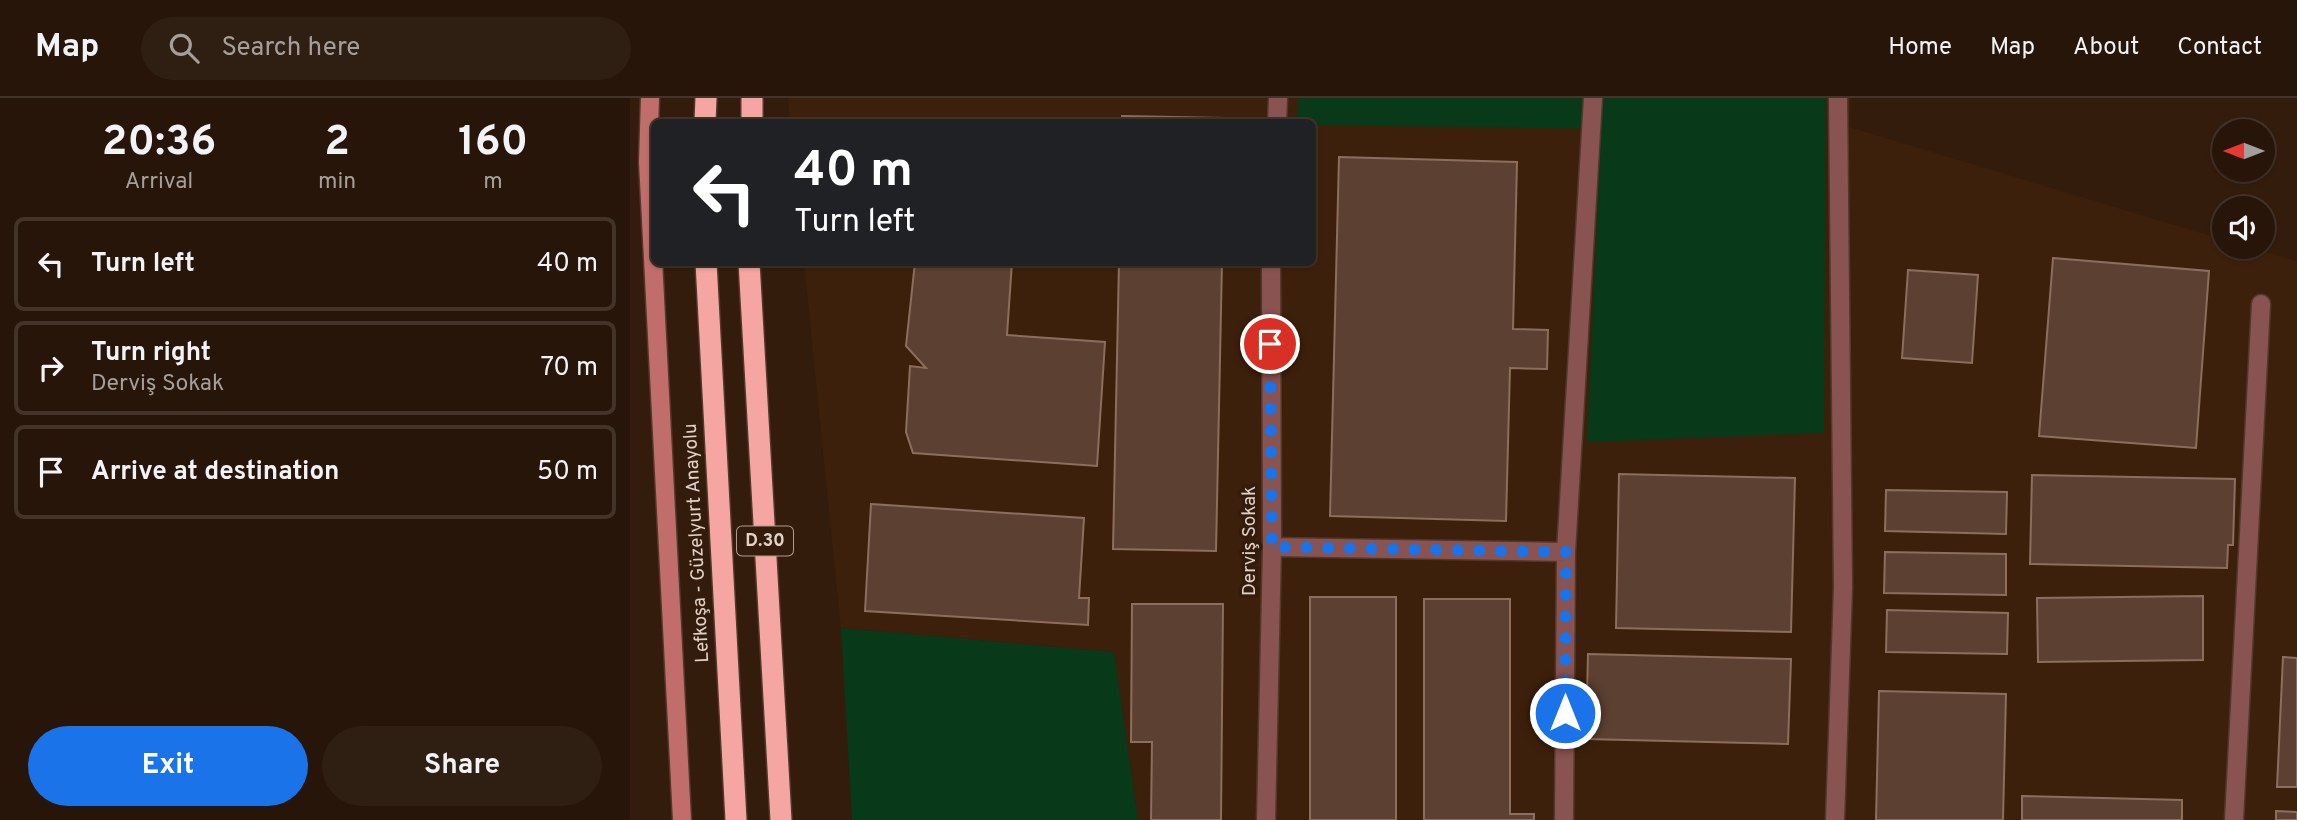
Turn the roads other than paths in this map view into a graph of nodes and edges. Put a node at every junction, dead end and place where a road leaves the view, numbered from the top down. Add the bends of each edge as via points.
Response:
1 (650, 98) edge
2 (706, 98) edge
3 (752, 98) edge
4 (1278, 98) edge
5 (1593, 98) edge
6 (1838, 98) edge
7 (705, 119) edge
8 (752, 119) edge
9 (1277, 119) edge
10 (651, 220) edge
11 (653, 266) edge
12 (706, 266) edge
13 (749, 266) edge
14 (1271, 266) edge
15 (2262, 304) dead end
16 (1272, 547) junction
17 (1566, 552) junction
18 (682, 820) edge
19 (736, 820) edge
20 (781, 820) edge
21 (1266, 820) edge
22 (1564, 820) edge
23 (1835, 820) edge
24 (2234, 820) edge

1 - 10 street
2 - 7 highway
3 - 8 highway
4 - 9 street
5 - 17 street
6 - 23 street via 1843,588
11 - 18 street
12 - 19 highway, Lefkoşa - Güzelyurt Anayolu / D.30
13 - 20 highway, D.30
14 - 16 street, Derviş Sokak
15 - 24 street
16 - 17 street
16 - 21 street, Derviş Sokak
17 - 22 street

